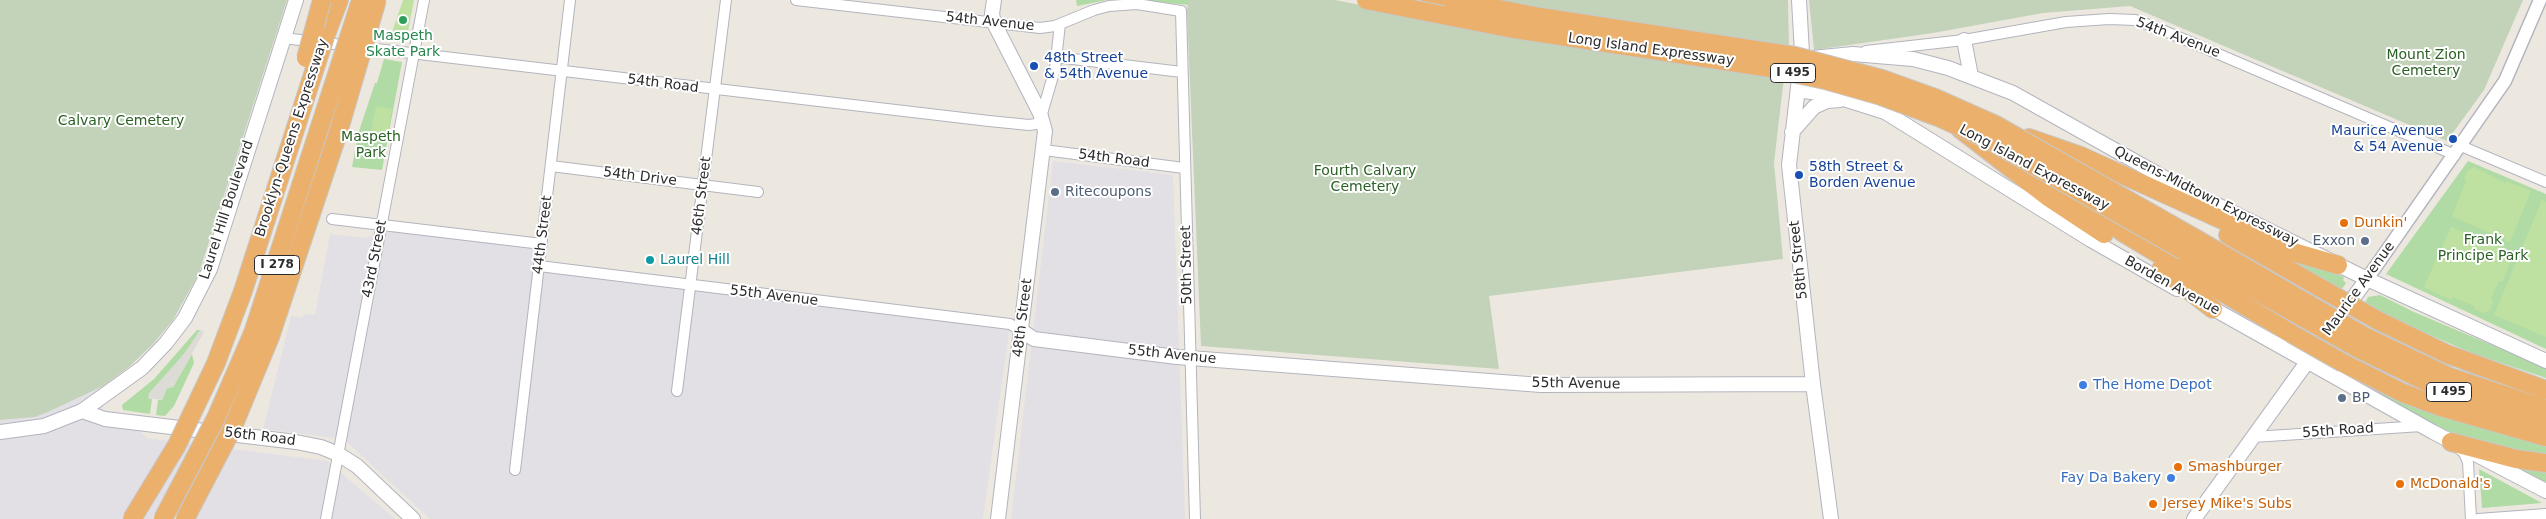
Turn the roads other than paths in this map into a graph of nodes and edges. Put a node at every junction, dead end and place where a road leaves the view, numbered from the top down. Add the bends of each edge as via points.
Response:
1 (296, 0) edge
2 (322, 0) edge
3 (333, 0) edge
4 (339, 0) edge
5 (361, 0) edge
6 (377, 0) edge
7 (387, 0) edge
8 (424, 0) edge
9 (570, 0) edge
10 (726, 0) edge
11 (796, 0) edge
12 (994, 0) edge
13 (1366, 0) edge
14 (1393, 0) edge
15 (1430, 0) edge
16 (1452, 0) edge
17 (1799, 0) edge
18 (2540, 0) edge
19 (1180, 11) joint
20 (994, 23) junction
21 (1060, 24) junction
22 (325, 37) junction
23 (283, 38) junction
24 (1964, 40) junction
25 (414, 53) junction
26 (1853, 54) junction
27 (1056, 57) junction
28 (1764, 59) junction
29 (1802, 60) junction
30 (562, 72) junction
31 (1182, 72) junction
32 (1970, 76) junction
33 (1852, 86) junction
34 (715, 90) junction
35 (1798, 90) junction
36 (1940, 113) junction
37 (1042, 120) junction
38 (298, 121) junction
39 (1792, 132) junction
40 (338, 133) junction
41 (2015, 134) junction
42 (1044, 150) junction
43 (2458, 150) junction
44 (551, 166) junction
45 (1184, 168) junction
46 (2546, 182) edge
47 (703, 185) junction
48 (758, 192) dead end
49 (332, 219) dead end
50 (381, 226) junction
51 (542, 244) junction
52 (2338, 265) junction
53 (539, 266) junction
54 (2367, 279) junction
55 (691, 286) junction
56 (2213, 309) junction
57 (1022, 331) junction
58 (2361, 342) junction
59 (1189, 358) junction
60 (2308, 361) junction
61 (2546, 361) edge
62 (1813, 384) junction
63 (2546, 390) edge
64 (677, 391) dead end
65 (2546, 409) edge
66 (82, 411) junction
67 (2546, 424) edge
68 (2423, 426) junction
69 (0, 432) edge
70 (2253, 437) junction
71 (2546, 437) edge
72 (2451, 442) junction
73 (338, 454) junction
74 (2546, 463) edge
75 (515, 470) dead end
76 (2546, 491) edge
77 (2546, 514) edge
78 (132, 519) edge
79 (163, 519) edge
80 (185, 519) edge
81 (326, 519) edge
82 (413, 519) edge
83 (998, 519) edge
84 (1194, 519) edge
85 (1831, 519) edge
86 (2194, 519) edge
87 (2472, 519) edge
88 (2478, 519) edge

1 - 23 main road, Laurel Hill Boulevard
2 - 38 highway, bridge via 305,60
3 - 22 highway
4 - 22 highway, Brooklyn-Queens Expressway / I 278
5 - 79 highway, Brooklyn-Queens Expressway / I 278, bridge via 255,326 216,418
6 - 40 highway, I 278, bridge
7 - 40 highway, bridge
8 - 25 street, 43rd Street
9 - 30 street, 44th Street
10 - 34 street, 46th Street
11 - 20 street, 54th Avenue
12 - 20 main road, 48th Street
13 - 58 highway, Long Island Expressway / I 495, bridge via 1508,28 1771,69 1881,96 1938,117 2006,149
14 - 28 highway via 1539,29
15 - 28 highway
16 - 58 highway, Long Island Expressway / I 495, bridge via 1540,17 1795,56 1910,88 1996,125 2042,150
17 - 29 main road, 58th Street
18 - 43 street, Maurice Avenue via 2505,81
19 - 21 street, 54th Avenue via 1146,5 1118,5 1094,10
19 - 31 street, 50th Street
20 - 21 street, 54th Avenue via 1040,28
20 - 37 main road, 48th Street
21 - 27 street, 48th Street
22 - 38 highway, Brooklyn-Queens Expressway / I 278, bridge
23 - 25 street, 54th Road
23 - 66 main road, Laurel Hill Boulevard via 213,258 191,308 169,339 142,368
24 - 26 street, 54th Avenue
24 - 32 main road
24 - 43 street, 54th Avenue via 2066,22 2135,20
25 - 30 street, 54th Road
25 - 50 street, 43rd Street
26 - 29 main road, Queens-Midtown Expressway
26 - 32 main road, Queens-Midtown Expressway via 1913,59
27 - 31 street
27 - 37 street, 48th Street
28 - 33 highway
29 - 35 main road, 58th Street
30 - 34 street, 54th Road
30 - 44 street, 44th Street
31 - 45 street, 50th Street
32 - 52 main road, Queens-Midtown Expressway via 2026,99 2152,172
33 - 35 main road, Borden Avenue via 1826,94
33 - 36 highway
33 - 39 main road via 1817,104
33 - 41 highway via 1916,96
33 - 56 main road, Borden Avenue via 1873,106 2090,240
34 - 37 street, 54th Road via 1028,126
34 - 47 street, 46th Street
35 - 39 main road, 58th Street
36 - 56 highway via 2048,197 2171,276
36 - 71 highway, bridge via 1986,135 2125,234 2343,363 2441,408
37 - 42 main road, 48th Street
38 - 78 highway, Brooklyn-Queens Expressway / I 278, bridge via 241,298 211,376 174,451
39 - 62 main road, 58th Street via 1789,165
40 - 80 highway, I 278, bridge via 262,358 224,447
41 - 52 highway via 2081,156 2293,252
41 - 63 highway, bridge via 2226,234 2377,320 2447,354
42 - 45 street, 54th Road
42 - 57 main road, 48th Street
43 - 46 street, 54th Avenue
43 - 54 street, Maurice Avenue
44 - 47 street, 54th Drive
44 - 51 street, 44th Street
45 - 59 street, 50th Street
47 - 48 street, 54th Drive
47 - 55 street, 46th Street
49 - 50 street
50 - 51 street
50 - 73 street, 43rd Street
51 - 53 street, 44th Street
52 - 54 main road, Queens-Midtown Expressway
53 - 55 street, 55th Avenue
53 - 75 street, 44th Street
54 - 60 main road, Maurice Avenue
54 - 61 main road, Queens-Midtown Expressway
55 - 57 street, 55th Avenue via 1010,324
55 - 64 street, 46th Street
56 - 60 main road, Borden Avenue
57 - 59 main road, 55th Avenue via 1034,339
57 - 83 main road, 48th Street
58 - 65 highway, Long Island Expressway / I 495 via 2450,377
58 - 67 highway, Long Island Expressway / I 495 via 2436,387
59 - 62 main road, 55th Avenue via 1551,385
59 - 84 street, 50th Street
60 - 68 main road, Borden Avenue
60 - 70 main road, Maurice Avenue
62 - 85 main road, 58th Street
66 - 69 main road, Laurel Hill Boulevard via 44,426
66 - 73 main road, 56th Road via 104,419 296,442
68 - 70 street, 55th Road
68 - 72 main road, Borden Avenue
70 - 86 main road, Maurice Avenue
72 - 74 highway via 2516,459
72 - 76 main road, Borden Avenue
72 - 87 street via 2464,453 2468,462
73 - 81 street, 43rd Street
73 - 82 main road, 56th Road via 362,471
77 - 88 street

